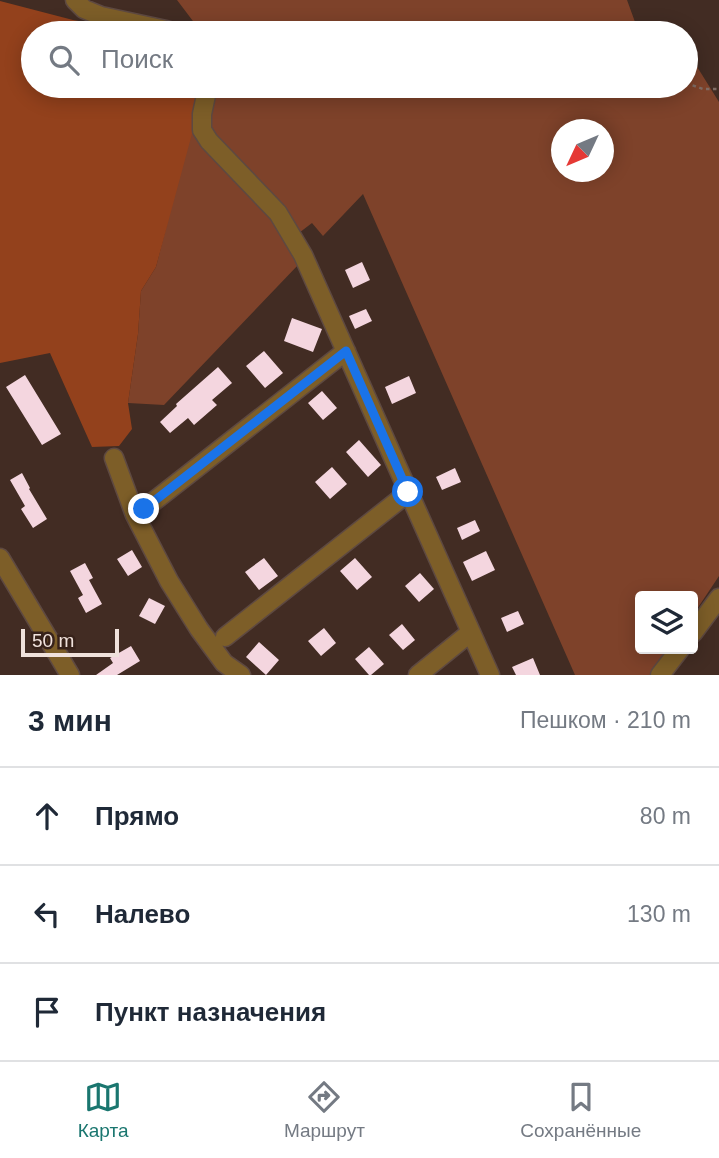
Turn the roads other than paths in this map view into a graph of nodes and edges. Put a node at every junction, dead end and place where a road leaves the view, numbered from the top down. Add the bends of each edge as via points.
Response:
1 (75, 0) edge
2 (124, 21) edge
3 (205, 98) edge
4 (346, 351) junction
5 (114, 458) dead end
6 (408, 492) junction
7 (144, 509) dead end
8 (0, 558) edge
9 (719, 598) edge
10 (698, 626) edge
11 (471, 632) junction
12 (225, 637) dead end
13 (676, 654) edge
14 (70, 675) edge
15 (241, 675) edge
16 (418, 675) edge
17 (490, 675) edge
18 (660, 675) edge

1 - 2 street via 84,9
3 - 4 street via 202,130 278,213 303,255
4 - 6 street
4 - 7 street
5 - 15 street via 135,515 169,581 224,663
6 - 11 street
6 - 12 street
8 - 14 street
9 - 10 street
11 - 16 street
11 - 17 street
13 - 18 street

